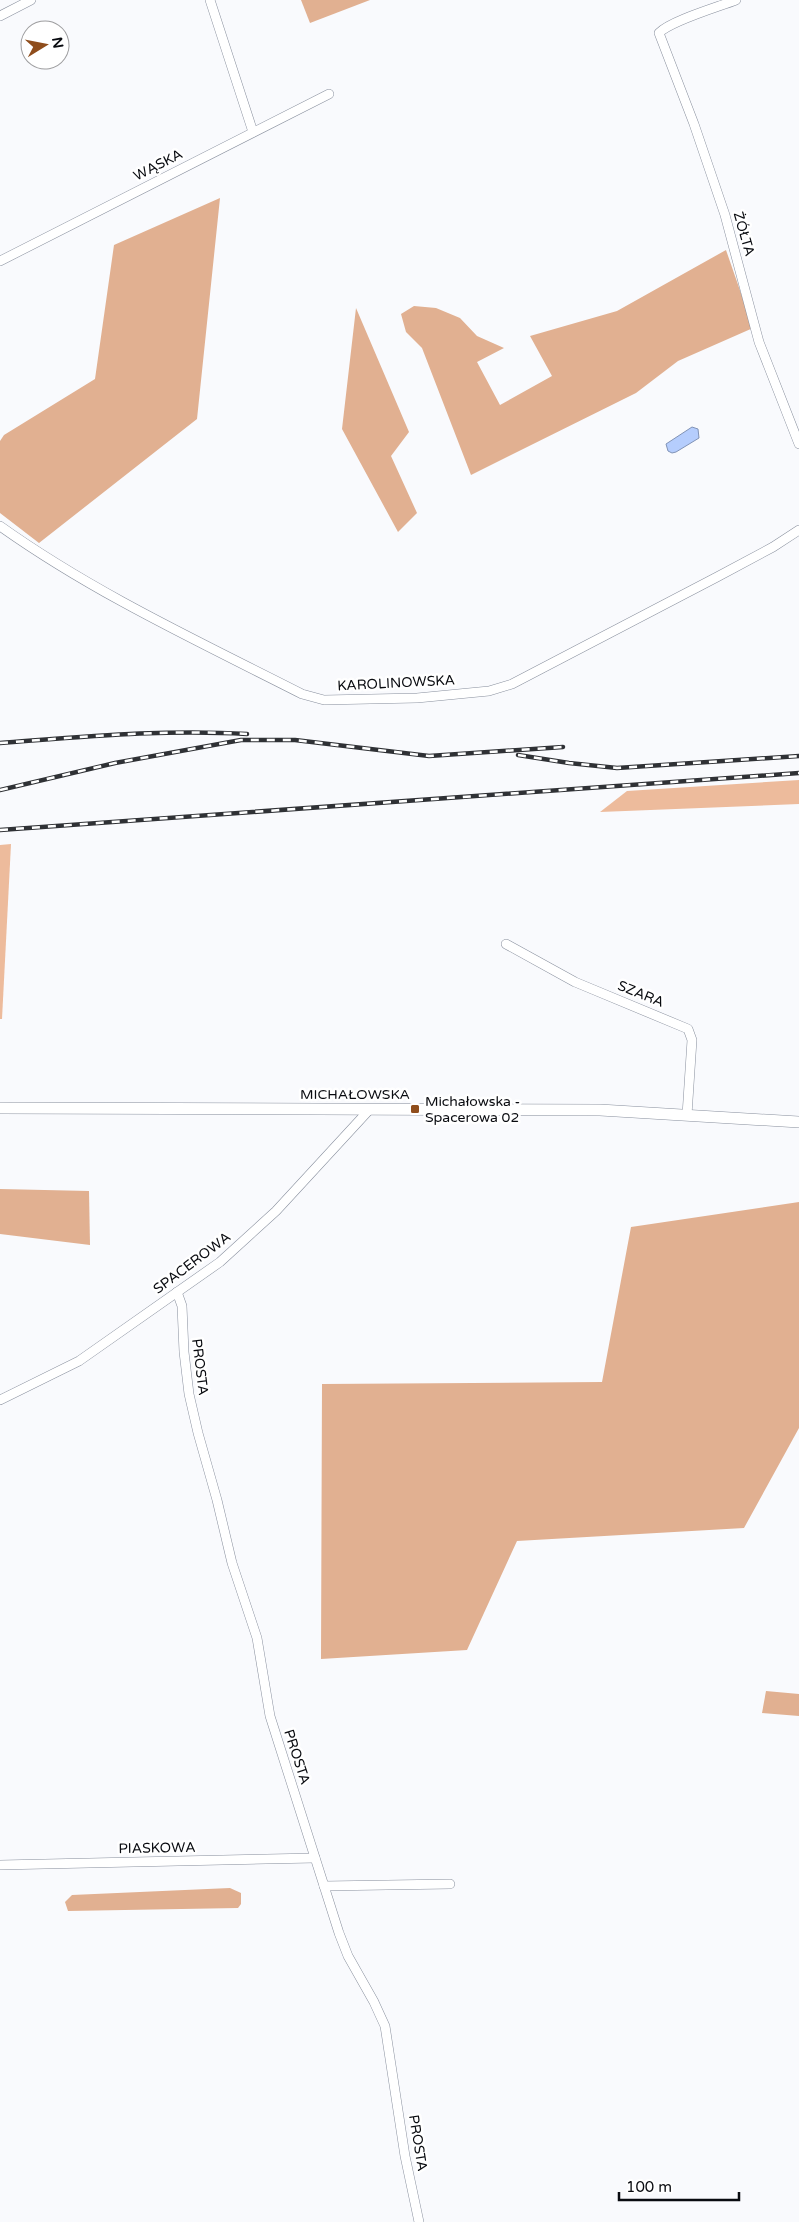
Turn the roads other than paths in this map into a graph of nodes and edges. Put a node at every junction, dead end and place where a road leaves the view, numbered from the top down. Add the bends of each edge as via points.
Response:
1 (31, 0) edge
2 (210, 0) edge
3 (736, 0) edge
4 (0, 16) edge
5 (329, 94) dead end
6 (253, 132) junction
7 (0, 262) edge
8 (799, 444) edge
9 (0, 526) edge
10 (799, 530) edge
11 (506, 944) dead end
12 (0, 1108) edge
13 (370, 1108) junction
14 (687, 1116) junction
15 (799, 1122) edge
16 (177, 1292) junction
17 (0, 1400) edge
18 (315, 1858) junction
19 (0, 1865) edge
20 (450, 1884) dead end
21 (324, 1886) junction
22 (419, 2222) edge

1 - 4 street
2 - 6 street
3 - 8 street, ŻÓŁTA via 675,23 659,33 725,215 759,342
5 - 6 street, WĄSKA
6 - 7 street, WĄSKA
9 - 10 street, KAROLINOWSKA via 119,601 302,694 324,700 417,698 490,691 512,684 773,547
11 - 14 street, SZARA via 575,982 688,1029 692,1040
12 - 13 street, MICHAŁOWSKA
13 - 14 street, MICHAŁOWSKA via 600,1110
13 - 16 street, SPACEROWA via 270,1216 220,1262
14 - 15 street, MICHAŁOWSKA
16 - 17 street, SPACEROWA via 79,1361
16 - 18 street, PROSTA via 182,1306 189,1394 198,1433 232,1563 257,1638 270,1716
18 - 19 street, PIASKOWA
18 - 21 street, PROSTA
20 - 21 street
21 - 22 street, PROSTA via 348,1956 385,2026 405,2156

